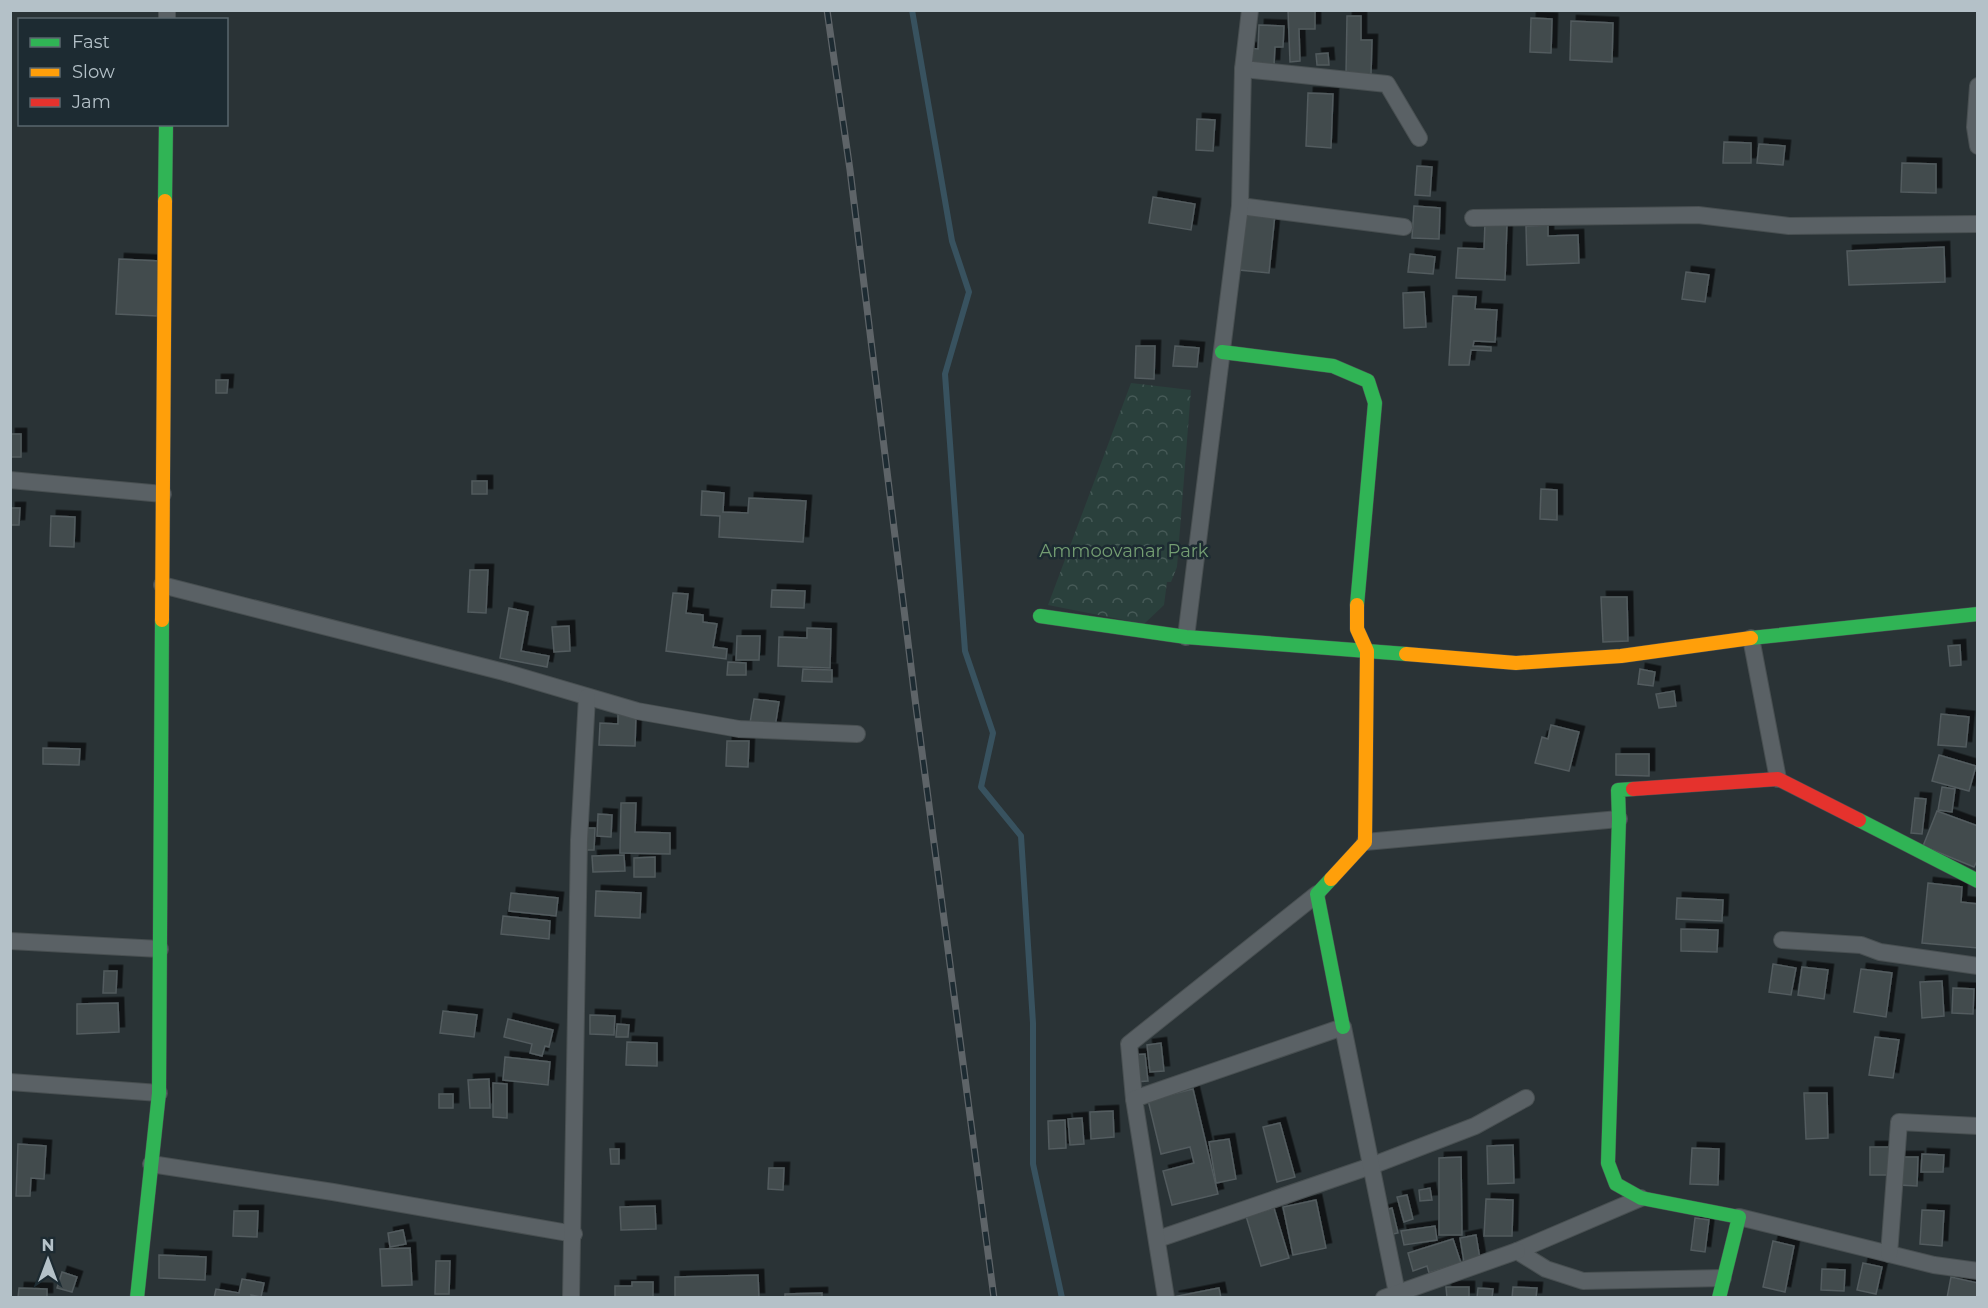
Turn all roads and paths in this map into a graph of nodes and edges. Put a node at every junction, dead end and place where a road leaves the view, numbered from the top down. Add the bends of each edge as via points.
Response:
1 (1250, 10) edge
2 (1243, 69) junction
3 (1977, 86) edge
4 (165, 126) edge
5 (1419, 138) dead end
6 (1977, 146) edge
7 (1240, 206) junction
8 (1473, 218) dead end
9 (1977, 224) edge
10 (1404, 227) dead end
11 (1222, 352) junction
12 (10, 480) edge
13 (163, 494) junction
14 (162, 585) junction
15 (1977, 614) edge
16 (1040, 616) dead end
17 (1186, 638) junction
18 (1751, 638) junction
19 (1367, 651) junction
20 (587, 697) junction
21 (857, 734) dead end
22 (1778, 779) junction
23 (1619, 819) junction
24 (1365, 842) junction
25 (1977, 881) edge
26 (1317, 894) junction
27 (1782, 940) dead end
28 (10, 941) edge
29 (160, 949) junction
30 (1977, 966) edge
31 (1342, 1027) junction
32 (10, 1082) edge
33 (159, 1093) junction
34 (1526, 1098) dead end
35 (1134, 1099) junction
36 (1977, 1126) edge
37 (151, 1164) junction
38 (1371, 1166) junction
39 (1641, 1198) junction
40 (1739, 1216) junction
41 (574, 1234) junction
42 (1158, 1239) junction
43 (1517, 1251) junction
44 (1889, 1254) junction
45 (1977, 1271) edge
46 (1723, 1278) junction
47 (1390, 1295) edge
48 (137, 1298) edge
49 (571, 1298) edge
50 (1166, 1298) edge
51 (1719, 1298) edge

1 - 2 street
2 - 5 street via 1387,84
2 - 7 street
3 - 6 street
4 - 13 street
7 - 10 street
7 - 11 street
8 - 9 street via 1698,215 1789,226
11 - 17 street
11 - 19 street via 1333,366 1368,381 1375,403 1357,597 1357,629
12 - 13 street
13 - 14 street
14 - 20 street via 504,672
14 - 29 street
15 - 18 street
16 - 17 street
17 - 19 street
18 - 19 street via 1621,656 1516,663
18 - 22 street
19 - 24 street
20 - 21 street via 637,711 739,729
20 - 41 street via 579,840
22 - 23 street via 1618,790
22 - 25 street
23 - 24 street
23 - 39 street via 1608,1163 1616,1184
24 - 26 street
26 - 31 street
26 - 35 street via 1129,1044
27 - 30 street via 1861,945 1880,952
28 - 29 street
29 - 33 street
31 - 35 street
31 - 38 street
32 - 33 street
33 - 37 street
34 - 38 street via 1475,1126
35 - 42 street
36 - 44 street via 1899,1122
37 - 41 street
37 - 48 street
38 - 42 street
38 - 47 street
39 - 40 street
39 - 43 street
40 - 44 street
40 - 46 street
41 - 49 street
42 - 50 street
43 - 46 street via 1546,1269 1583,1281
43 - 47 street
44 - 45 street
46 - 51 street

